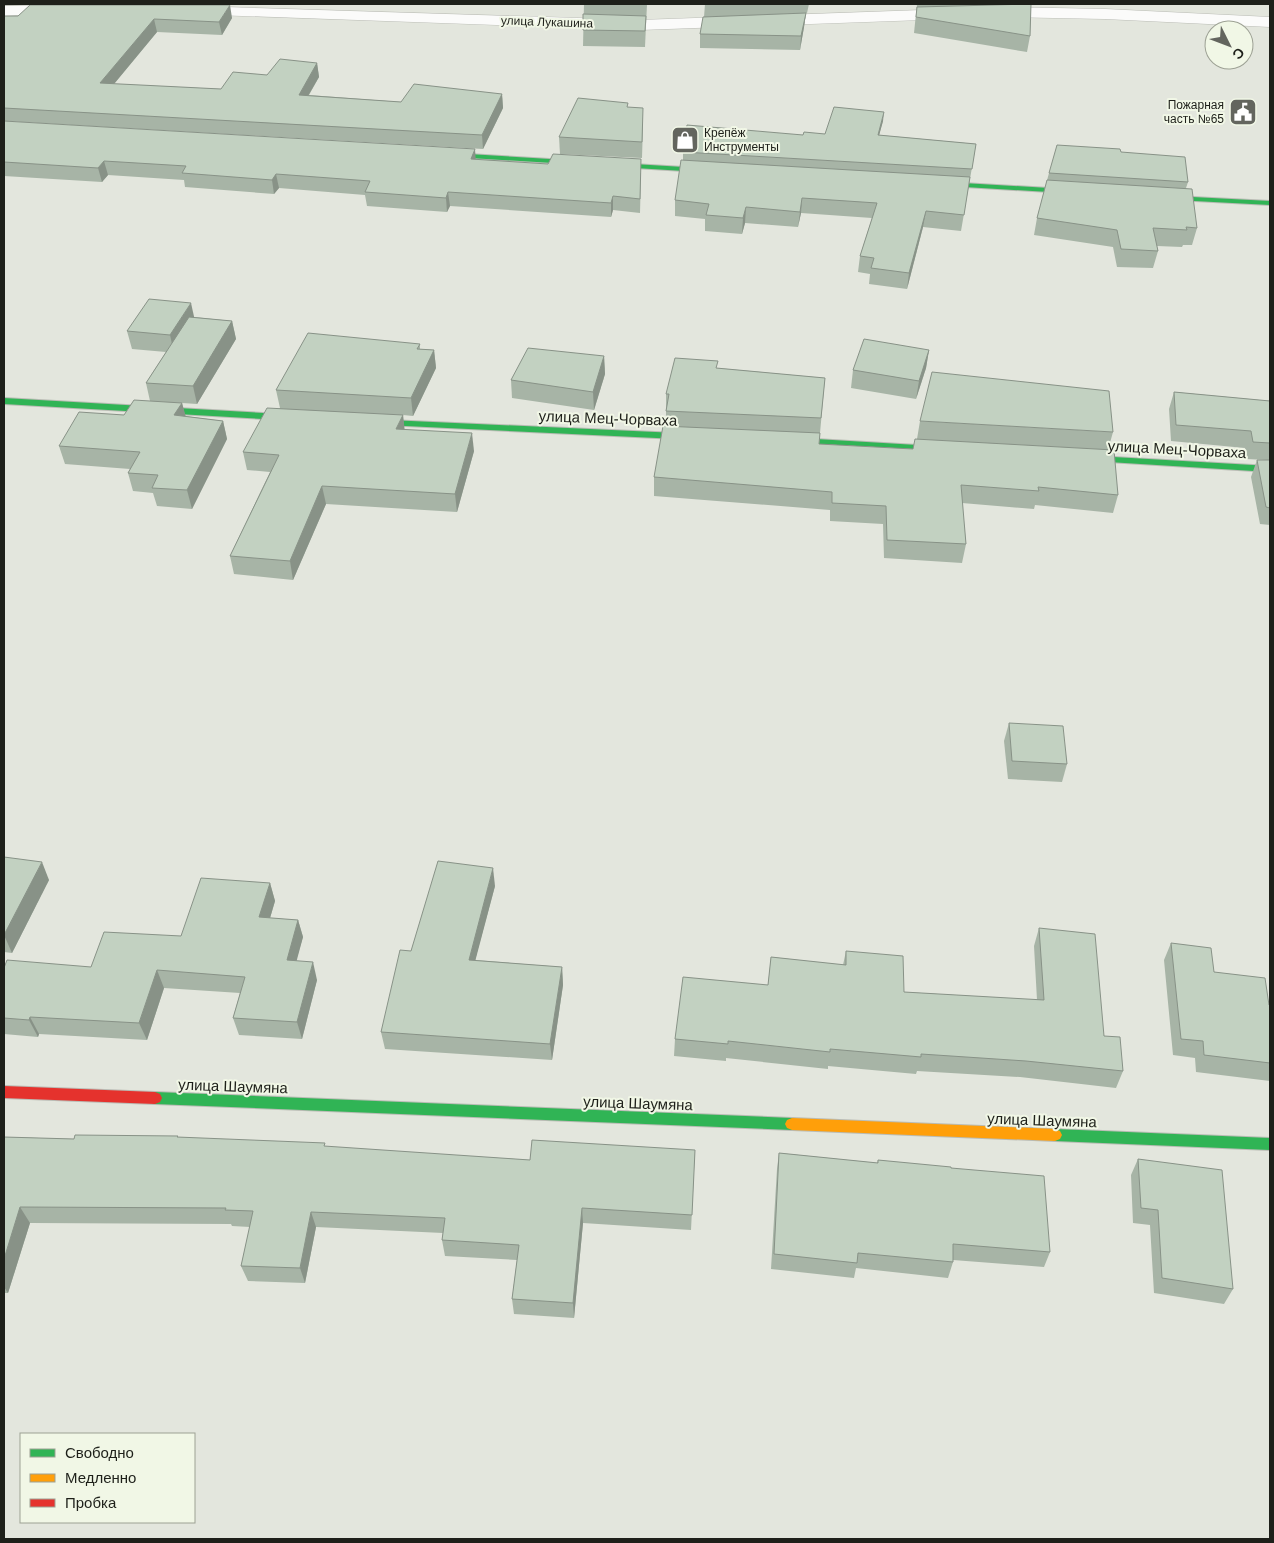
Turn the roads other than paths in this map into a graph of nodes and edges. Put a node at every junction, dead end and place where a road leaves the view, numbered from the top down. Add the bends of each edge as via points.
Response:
1 (74, 10) edge
2 (4, 11) edge
3 (173, 11) edge
4 (1270, 22) edge
5 (423, 153) edge
6 (732, 171) edge
7 (921, 183) edge
8 (1091, 193) edge
9 (1141, 196) edge
10 (1270, 203) edge
11 (4, 401) edge
12 (307, 419) edge
13 (356, 422) edge
14 (709, 437) edge
15 (768, 440) edge
16 (965, 451) edge
17 (1063, 457) edge
18 (1270, 469) edge
19 (4, 1092) edge
20 (1270, 1144) edge

1 - 2 street
3 - 4 street, улица Лукашина via 640,25 1005,12
5 - 6 street
7 - 8 street
9 - 10 street
11 - 12 street
13 - 14 street, улица Мец-Чорваха
15 - 16 street
17 - 18 street, улица Мец-Чорваха
19 - 20 street, улица Шаумяна

